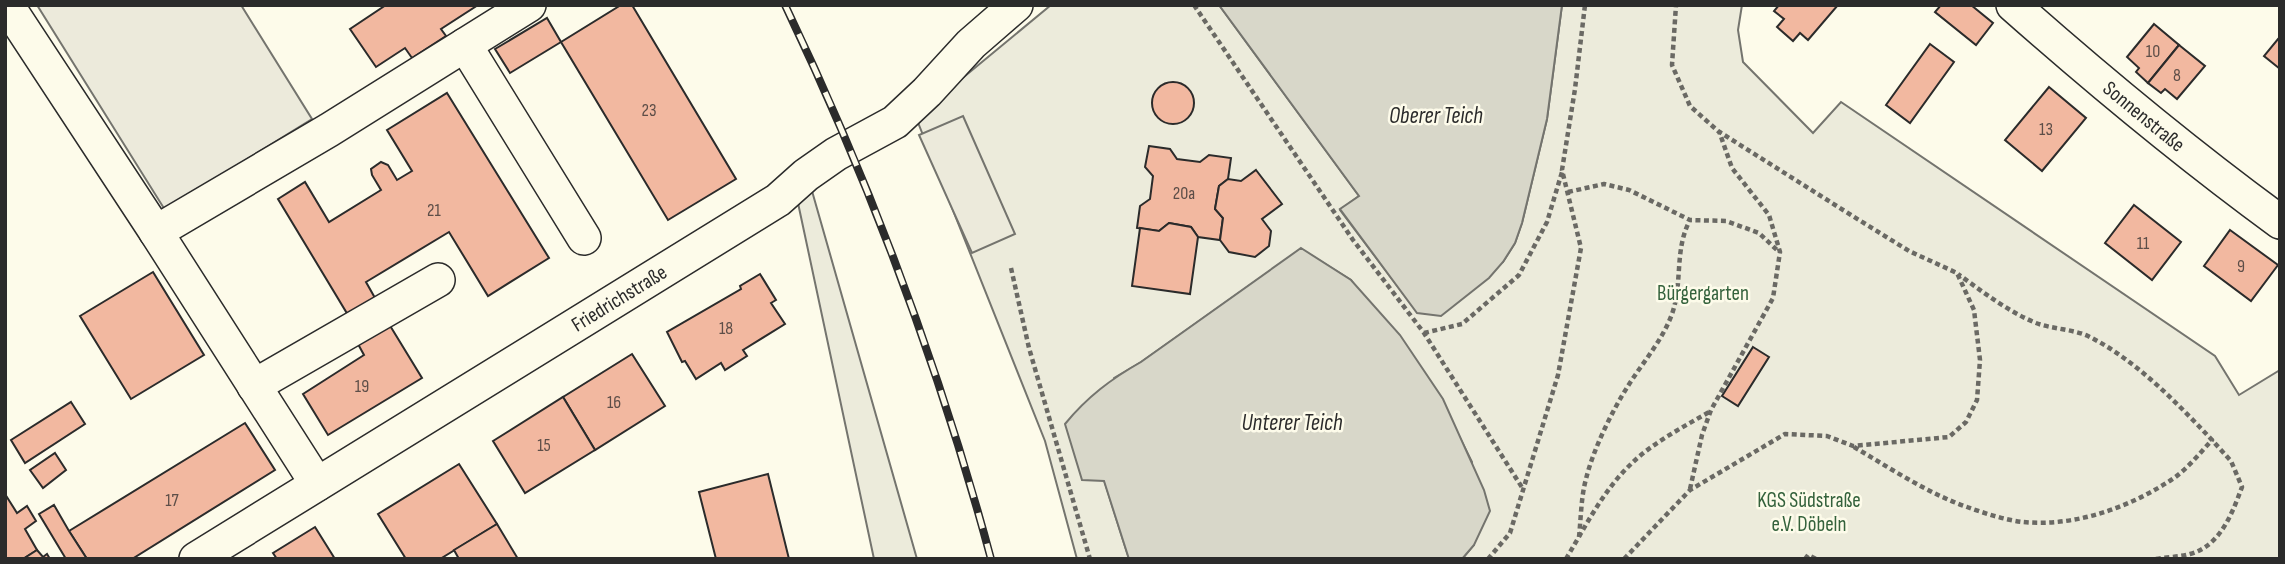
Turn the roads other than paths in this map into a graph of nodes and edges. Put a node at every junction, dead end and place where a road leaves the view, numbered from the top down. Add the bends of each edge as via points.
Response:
1 (8, 5) edge
2 (1016, 5) edge
3 (2013, 5) edge
4 (521, 7) edge
5 (465, 45) junction
6 (2280, 222) edge
7 (156, 232) junction
8 (584, 238) dead end
9 (438, 280) dead end
10 (254, 386) junction
11 (317, 484) junction
12 (195, 559) edge

1 - 7 street
2 - 11 street, Friedrichstraße via 895,122 836,154 778,200
3 - 6 street, Sonnenstraße via 2135,109
4 - 5 street
5 - 7 street
5 - 8 street
7 - 10 street
9 - 10 street
10 - 11 street
11 - 12 street, Friedrichstraße

